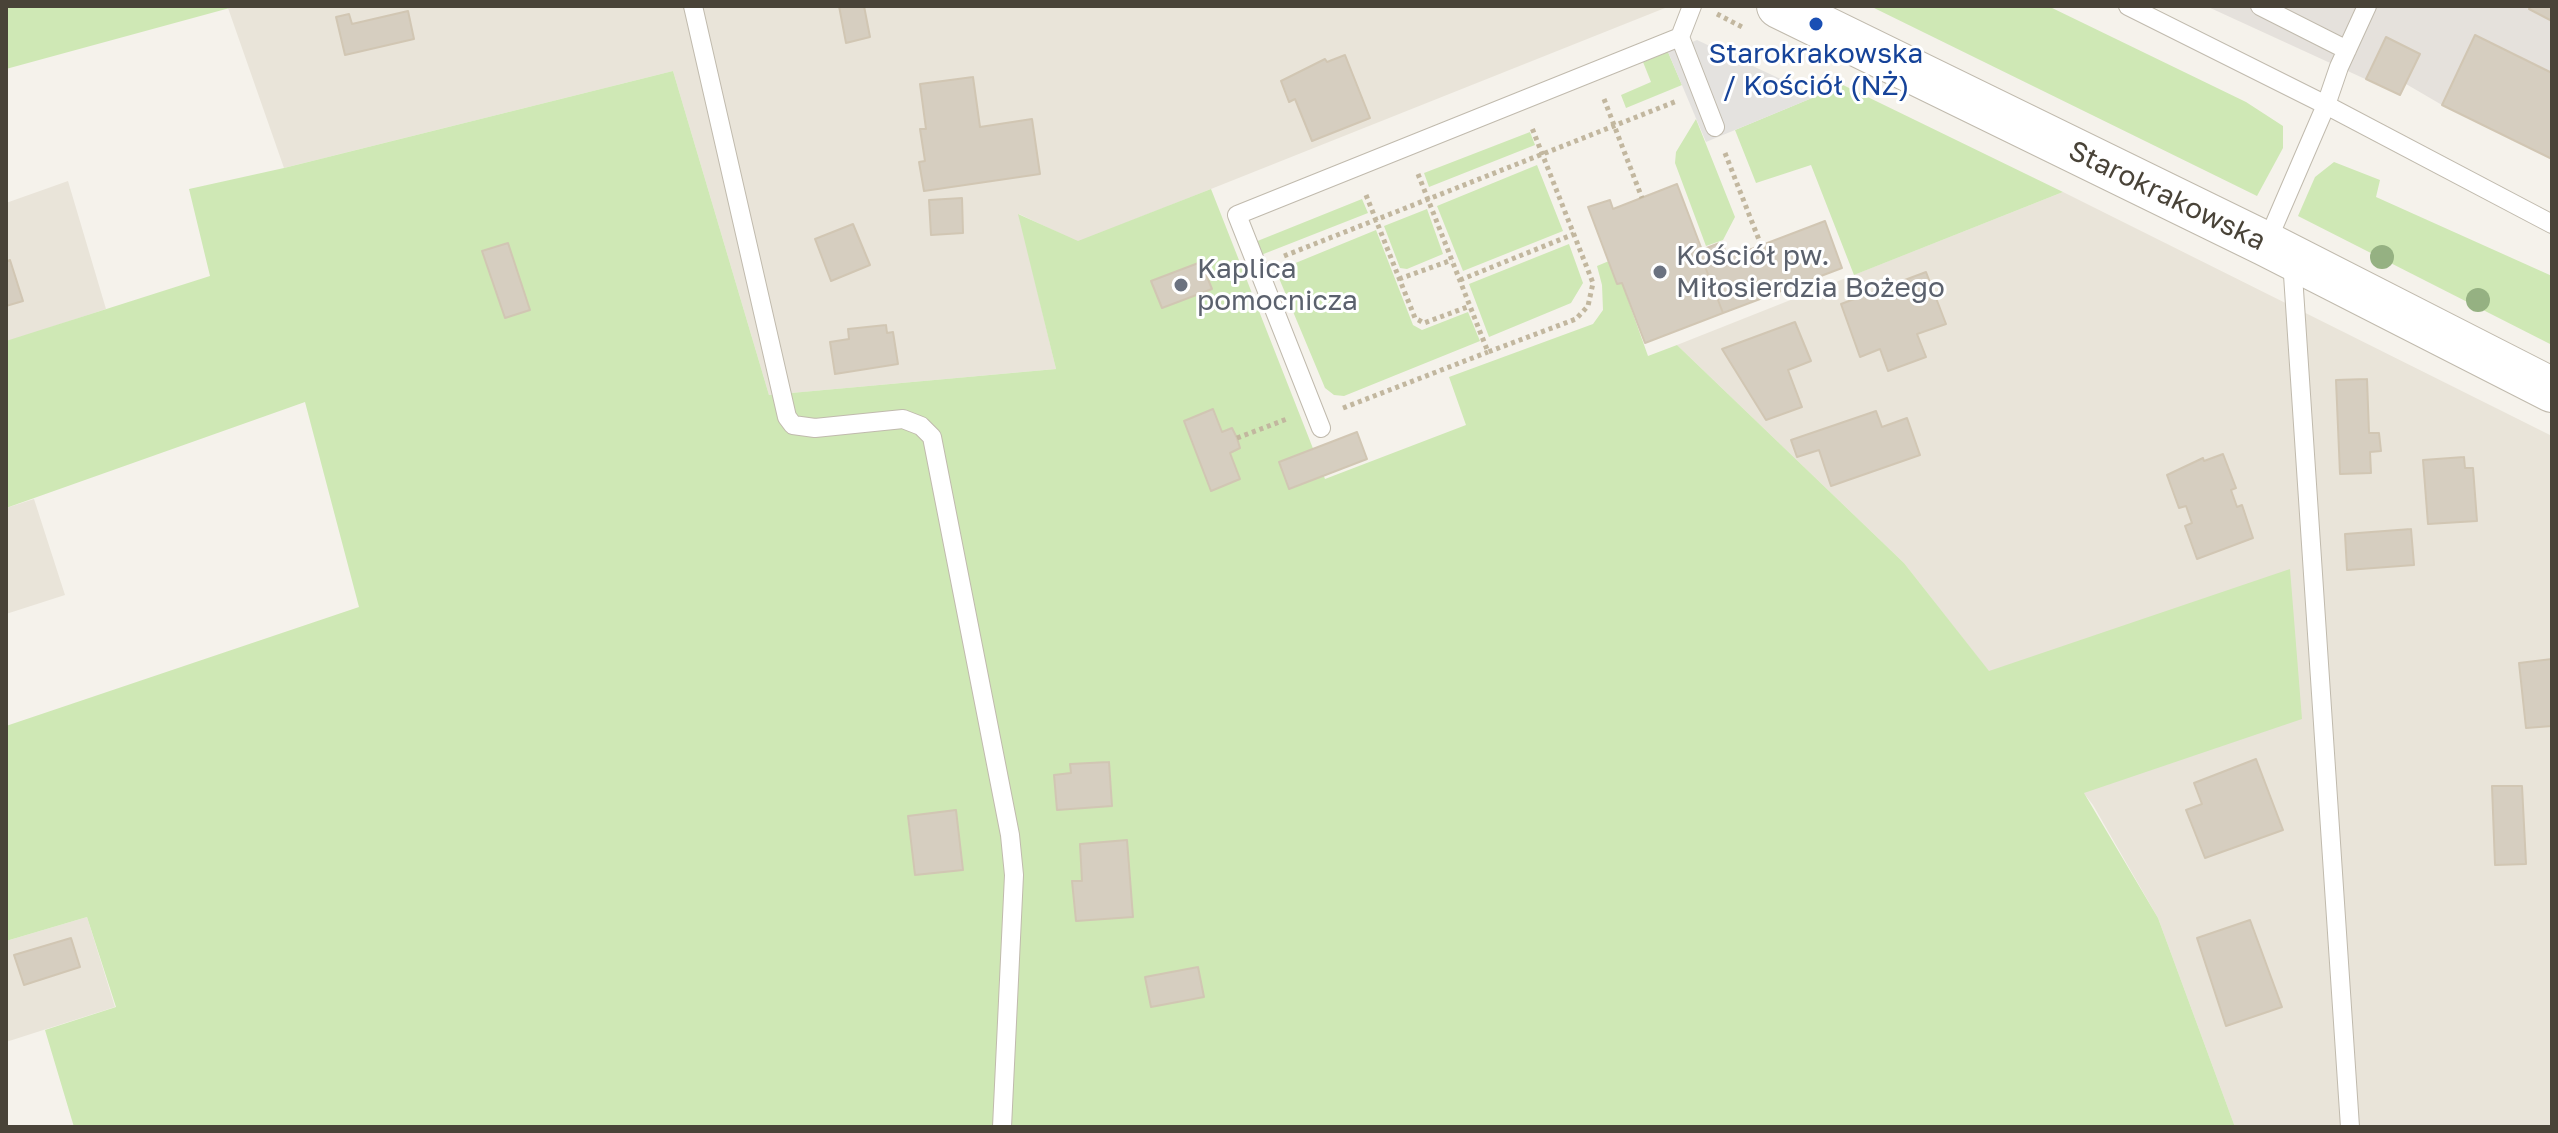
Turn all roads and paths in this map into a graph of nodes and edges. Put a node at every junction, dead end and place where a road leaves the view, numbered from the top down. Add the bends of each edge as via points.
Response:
1 (693, 6) edge
2 (1692, 6) edge
3 (1779, 6) edge
4 (2128, 6) edge
5 (2260, 6) edge
6 (2367, 6) edge
7 (1680, 37) junction
8 (2347, 50) junction
9 (1594, 72) junction
10 (1701, 91) junction
11 (1521, 101) junction
12 (2326, 105) junction
13 (1614, 125) junction
14 (1715, 127) joint
15 (1407, 147) junction
16 (1542, 154) junction
17 (1355, 168) junction
18 (1642, 198) dead end
19 (1428, 199) junction
20 (1376, 220) junction
21 (2552, 224) edge
22 (1574, 234) junction
23 (1761, 245) dead end
24 (2279, 251) junction
25 (1452, 260) junction
26 (1257, 267) junction
27 (1399, 279) junction
28 (1460, 280) junction
29 (1470, 306) junction
30 (1488, 352) junction
31 (2552, 390) edge
32 (1317, 418) junction
33 (1237, 438) dead end
34 (1002, 1127) edge
35 (2350, 1127) edge

1 - 34 lane via 787,417 793,425 815,428 903,419 932,437 1010,835 1014,875
2 - 7 lane
3 - 24 street, Starokrakowska
4 - 12 lane
5 - 8 lane
6 - 8 lane
7 - 9 lane
7 - 10 lane
8 - 12 lane
9 - 11 lane
9 - 13 path
10 - 13 path
10 - 14 lane
11 - 15 lane
11 - 16 path
12 - 21 lane
12 - 24 lane
13 - 16 path
13 - 18 path
14 - 23 path
15 - 17 lane
15 - 19 path
16 - 19 path
16 - 22 path
17 - 20 path
17 - 26 lane via 1237,215
19 - 20 path
19 - 25 path
20 - 26 path
20 - 27 path
22 - 28 path
22 - 30 path via 1593,283 1588,306 1576,319
24 - 31 street, Starokrakowska
24 - 35 lane
25 - 27 path
25 - 28 path
26 - 32 lane
27 - 29 path via 1415,318 1424,323
28 - 29 path
29 - 30 path
30 - 32 path
32 - 33 path

